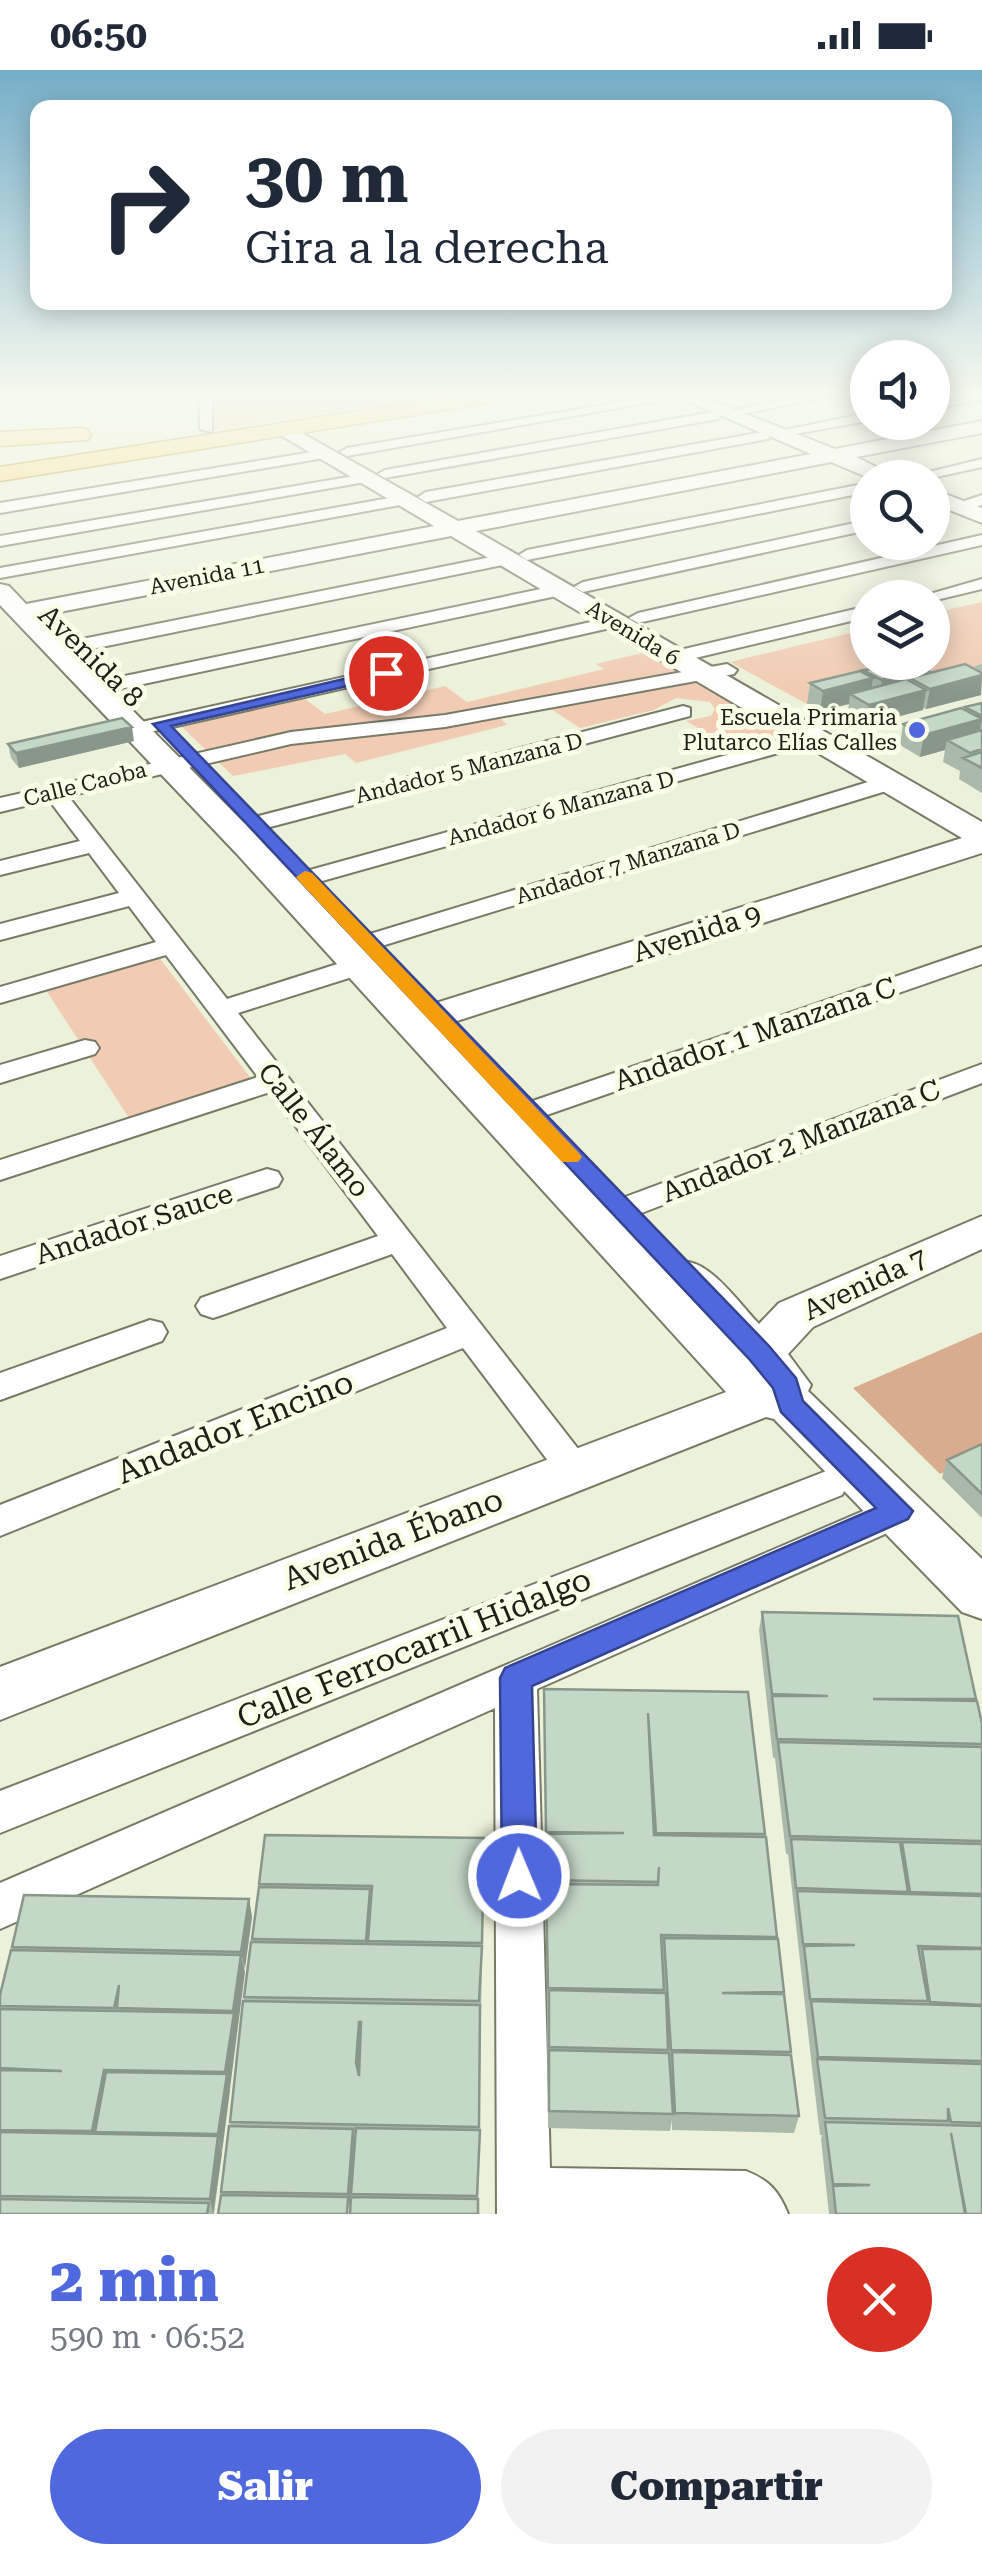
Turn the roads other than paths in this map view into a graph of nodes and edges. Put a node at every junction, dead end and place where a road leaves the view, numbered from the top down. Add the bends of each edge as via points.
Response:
1 (73, 496) edge
2 (306, 496) edge
3 (411, 496) edge
4 (432, 496) edge
5 (634, 496) edge
6 (822, 496) edge
7 (416, 499) junction
8 (982, 500) edge
9 (950, 504) edge
10 (0, 508) edge
11 (950, 508) edge
12 (950, 510) edge
13 (982, 516) edge
14 (982, 524) edge
15 (464, 527) junction
16 (850, 530) edge
17 (982, 540) edge
18 (516, 557) junction
19 (10, 581) edge
20 (982, 584) edge
21 (572, 589) junction
22 (966, 595) edge
23 (850, 619) edge
24 (625, 620) junction
25 (850, 623) edge
26 (838, 624) junction
27 (82, 646) junction
28 (700, 663) junction
29 (120, 683) junction
30 (683, 712) dead end
31 (149, 726) junction
32 (814, 738) junction
33 (182, 761) junction
34 (891, 782) junction
35 (54, 792) junction
36 (0, 804) edge
37 (982, 814) edge
38 (255, 824) junction
39 (982, 839) edge
40 (94, 845) junction
41 (982, 857) edge
42 (0, 868) edge
43 (307, 878) junction
44 (134, 897) junction
45 (0, 932) edge
46 (171, 946) junction
47 (362, 955) junction
48 (982, 955) edge
49 (0, 995) edge
50 (219, 1010) junction
51 (429, 1026) junction
52 (85, 1048) dead end
53 (982, 1073) edge
54 (0, 1074) edge
55 (276, 1081) junction
56 (528, 1112) junction
57 (0, 1170) edge
58 (267, 1179) dead end
59 (620, 1210) junction
60 (982, 1230) edge
61 (398, 1240) junction
62 (0, 1268) edge
63 (213, 1306) dead end
64 (150, 1332) dead end
65 (470, 1332) junction
66 (768, 1384) junction
67 (0, 1387) edge
68 (574, 1468) junction
69 (829, 1485) dead end
70 (898, 1511) junction
71 (0, 1522) edge
72 (982, 1595) edge
73 (516, 1678) junction
74 (0, 1694) edge
75 (0, 1812) edge
76 (0, 1906) edge
77 (524, 2204) edge
78 (760, 2214) edge

1 - 10 street
2 - 19 street
3 - 7 street, Avenida 6
4 - 7 street
5 - 15 street, Avenida 11
6 - 18 street
7 - 15 street, Avenida 6
7 - 19 street
8 - 9 street
11 - 13 street
12 - 14 street
15 - 18 street, Avenida 6
15 - 19 street, Avenida 11
16 - 21 street
17 - 24 street
18 - 21 street, Avenida 6
18 - 27 street
19 - 27 street, Avenida 8
19 - 31 street, Avenida 8
20 - 22 street
21 - 24 street, Avenida 6
21 - 29 street
23 - 26 street
24 - 28 street, Avenida 6
24 - 31 street
25 - 26 street
26 - 28 street, Calle Caoba
27 - 29 street, Avenida 8
28 - 32 street, Avenida 6
28 - 33 street, Calle Caoba via 445,721 291,738
28 - 37 street, Avenida 6
29 - 31 street, Avenida 8
30 - 38 street, Andador 5 Manzana D
31 - 33 street, Avenida 8
32 - 34 street, Avenida 6
32 - 43 street, Andador 6 Manzana D
33 - 35 street, Calle Caoba
33 - 38 street, Avenida 8
33 - 47 street, Avenida 8
34 - 39 street, Avenida 6
34 - 47 street, Andador 7 Manzana D
35 - 36 street, Calle Caoba
35 - 40 street, Calle Álamo
38 - 43 street, Avenida 8
39 - 51 street, Avenida 9
40 - 42 street
40 - 44 street, Calle Álamo
41 - 51 street, Avenida 9
43 - 47 street, Avenida 8
44 - 45 street
44 - 46 street, Calle Álamo
46 - 49 street
46 - 50 street, Calle Álamo
47 - 50 street, Andador 7 Manzana D
47 - 51 street, Avenida 8
48 - 56 street, Andador 1 Manzana C
50 - 55 street, Calle Álamo
51 - 56 street, Avenida 8
51 - 66 street, Avenida 8
52 - 54 street
53 - 59 street, Andador 2 Manzana C
55 - 57 street
55 - 61 street, Calle Álamo
56 - 59 street, Avenida 8
58 - 62 street, Andador Sauce
59 - 66 street, Avenida 8
60 - 66 street, Avenida 7 via 796,1315
61 - 63 street
61 - 65 street, Calle Álamo
64 - 67 street
65 - 68 street, Calle Álamo
65 - 71 street, Andador Encino
66 - 68 street, Avenida Ébano
66 - 70 street, Avenida 8
68 - 74 street, Avenida Ébano
69 - 75 street, Calle Ferrocarril Hidalgo
70 - 72 street, Avenida 8
70 - 73 street
73 - 76 street
73 - 77 street
77 - 78 street via 746,2198

